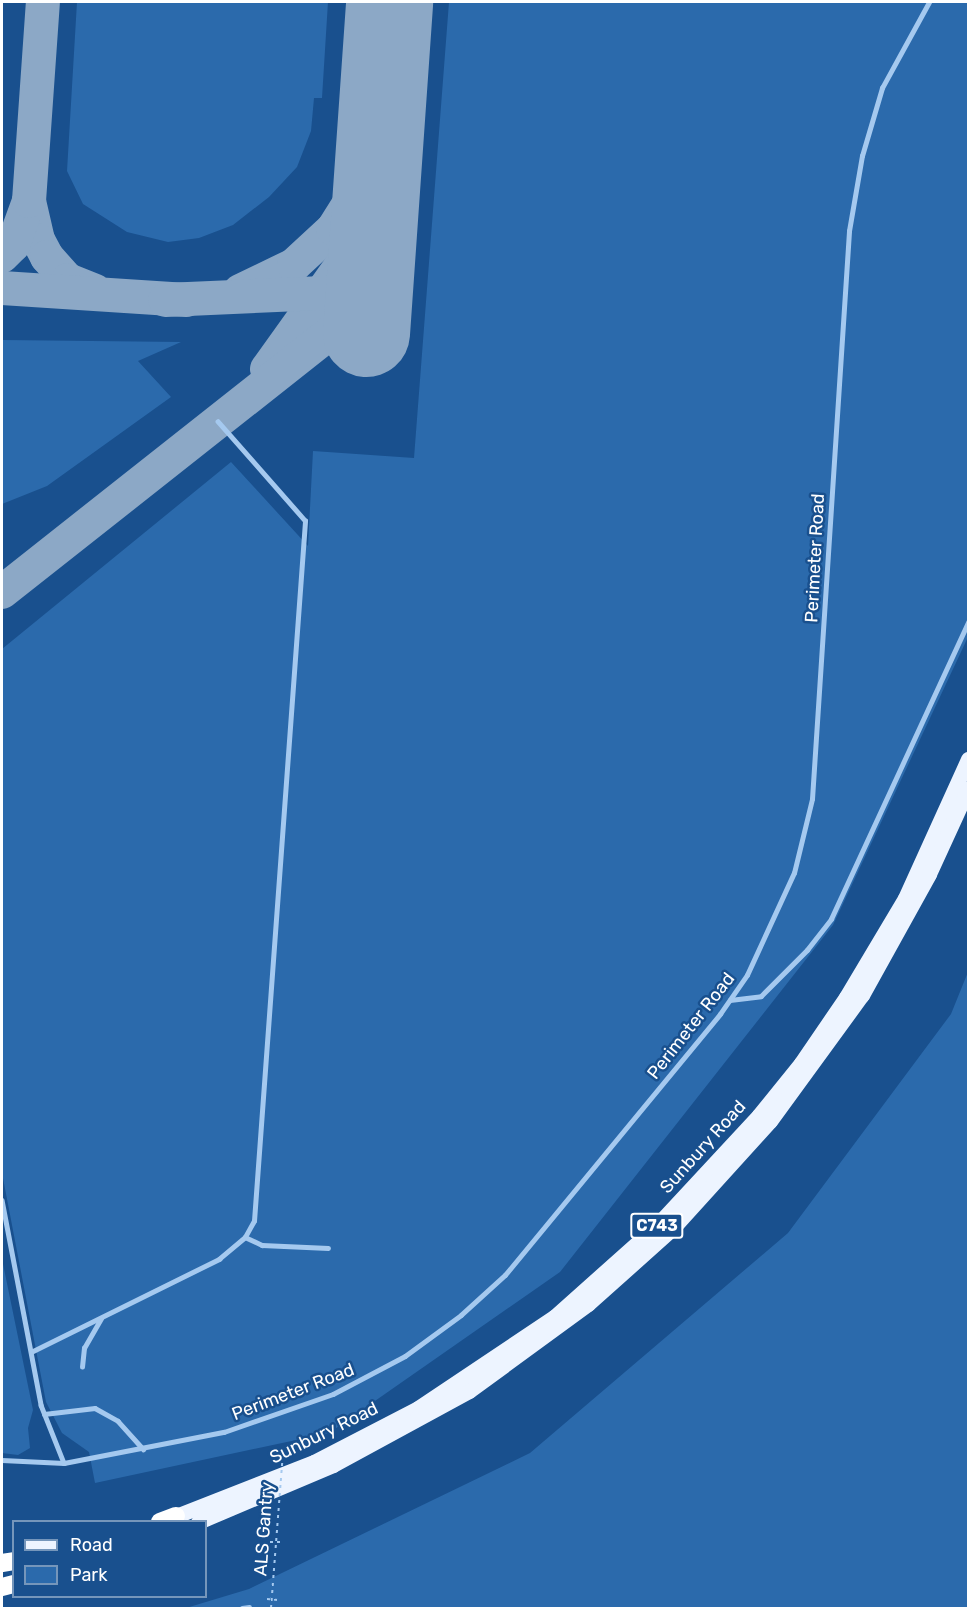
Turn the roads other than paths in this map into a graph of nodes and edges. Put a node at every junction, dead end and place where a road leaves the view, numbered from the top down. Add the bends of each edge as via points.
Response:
1 (929, 2) edge
2 (218, 422) dead end
3 (969, 622) edge
4 (969, 759) edge
5 (969, 789) edge
6 (730, 1000) junction
7 (2, 1200) edge
8 (245, 1237) junction
9 (328, 1248) dead end
10 (102, 1316) junction
11 (31, 1352) junction
12 (82, 1367) dead end
13 (44, 1414) junction
14 (143, 1449) junction
15 (2, 1460) edge
16 (64, 1463) junction
17 (168, 1519) edge
18 (200, 1520) edge
19 (249, 1607) dead end
20 (242, 1608) edge

1 - 6 lane, Perimeter Road via 882,88 862,156 849,231 817,759 807,826 780,910
2 - 8 lane via 305,521 259,1179 254,1221
3 - 6 lane via 831,919 807,950 761,996
4 - 17 main road, Sunbury Road / C743 via 905,898 839,1006 759,1116 656,1227 554,1317 418,1408 314,1462
5 - 18 main road, Sunbury Road / C743 via 929,874 862,995 770,1121 673,1227 588,1304 469,1391 333,1466
6 - 14 lane, Perimeter Road via 505,1275 435,1336 333,1394 224,1432
7 - 11 lane
8 - 9 lane via 262,1245
8 - 10 lane via 219,1259
10 - 11 lane
10 - 12 lane via 84,1348
11 - 13 lane
13 - 14 lane via 95,1408 118,1421
13 - 16 lane
14 - 16 lane, Perimeter Road
15 - 16 lane, Perimeter Road
19 - 20 lane

